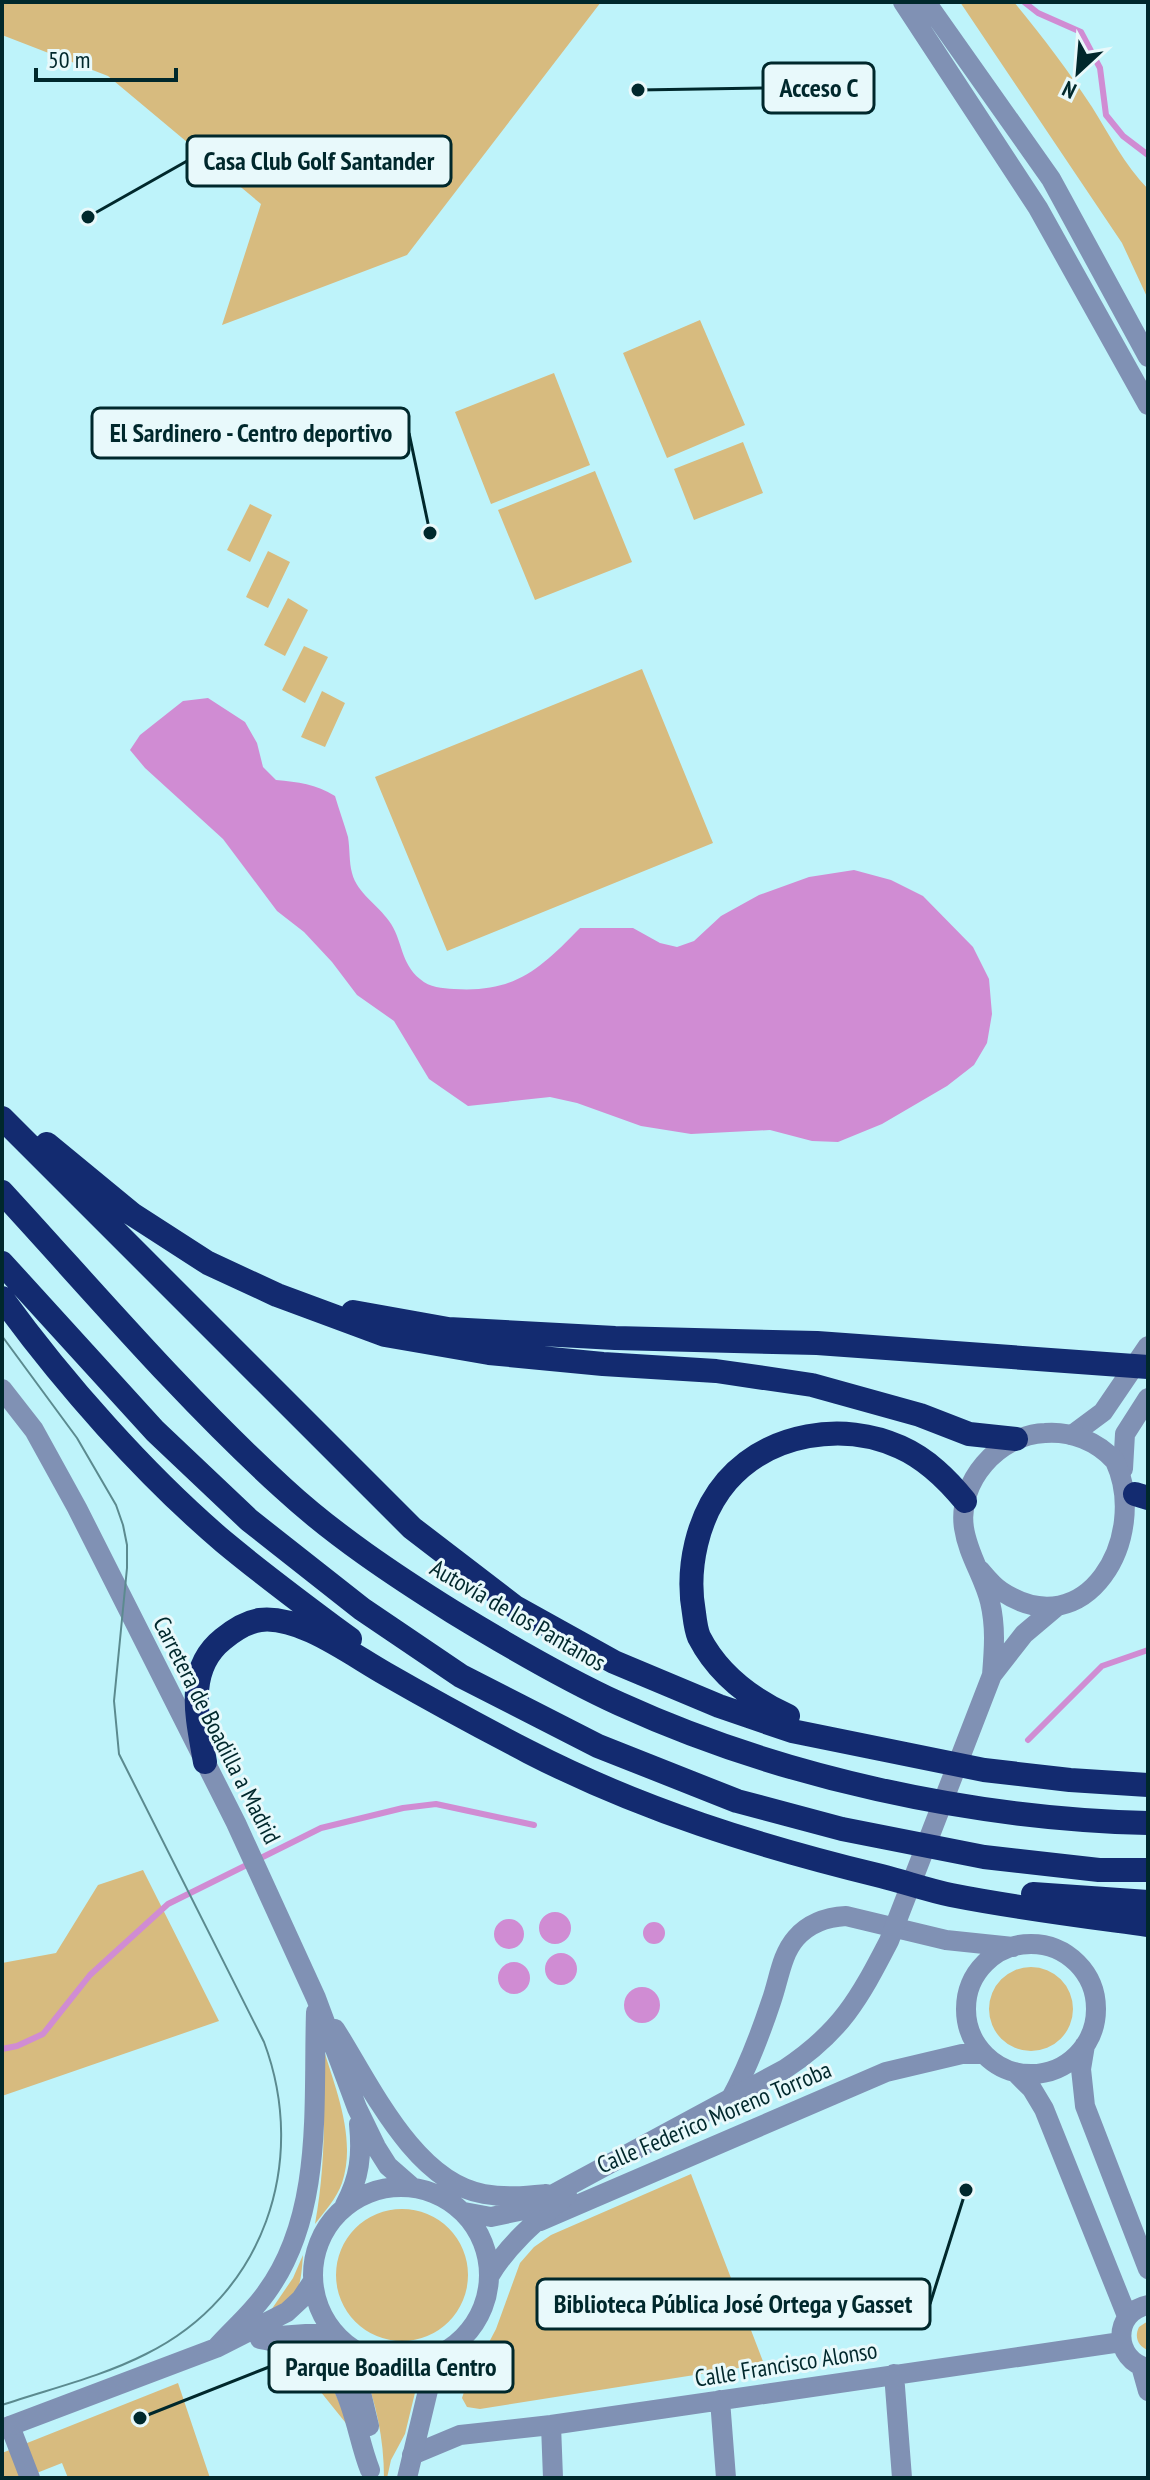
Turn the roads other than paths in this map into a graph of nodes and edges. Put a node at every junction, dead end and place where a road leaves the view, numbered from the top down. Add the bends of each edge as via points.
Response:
1 (903, 2) edge
2 (926, 2) edge
3 (1148, 357) edge
4 (1148, 405) edge
5 (2, 1106) edge
6 (2, 1118) edge
7 (2, 1192) edge
8 (2, 1263) edge
9 (277, 1295) junction
10 (2, 1298) edge
11 (1148, 1346) edge
12 (1148, 1367) edge
13 (2, 1389) edge
14 (1148, 1398) edge
15 (1072, 1435) junction
16 (1016, 1439) junction
17 (1123, 1469) junction
18 (965, 1501) junction
19 (1142, 1505) edge
20 (980, 1570) junction
21 (1056, 1607) junction
22 (992, 1675) junction
23 (424, 1694) junction
24 (838, 1739) junction
25 (205, 1762) junction
26 (1148, 1785) edge
27 (1148, 1823) edge
28 (1148, 1870) edge
29 (891, 1879) junction
30 (1148, 1902) edge
31 (1148, 1925) edge
32 (1013, 1947) junction
33 (316, 1998) junction
34 (1085, 2045) junction
35 (984, 2054) junction
36 (1015, 2072) junction
37 (730, 2100) junction
38 (357, 2108) junction
39 (595, 2172) junction
40 (412, 2187) junction
41 (551, 2194) junction
42 (344, 2207) junction
43 (464, 2212) junction
44 (533, 2224) junction
45 (1148, 2269) edge
46 (490, 2275) junction
47 (313, 2281) junction
48 (1148, 2305) edge
49 (1127, 2316) junction
50 (333, 2332) junction
51 (260, 2339) junction
52 (1121, 2342) junction
53 (350, 2347) junction
54 (216, 2348) junction
55 (436, 2357) junction
56 (1145, 2367) edge
57 (894, 2374) junction
58 (1148, 2391) edge
59 (720, 2400) junction
60 (421, 2415) junction
61 (551, 2425) junction
62 (6, 2428) edge
63 (460, 2435) junction
64 (412, 2455) junction
65 (370, 2474) edge
66 (30, 2478) edge
67 (407, 2478) edge
68 (553, 2478) edge
69 (726, 2478) edge
70 (902, 2478) edge

1 - 4 street via 1038,208
2 - 3 street via 1051,179
5 - 9 highway via 132,1214 208,1263
6 - 24 highway via 412,1528 515,1607 614,1662 719,1706 792,1731
7 - 27 highway, Autovía de los Pantanos via 188,1396 284,1490 387,1571 491,1635 619,1704 745,1753 849,1783 987,1811
8 - 28 highway via 155,1431 249,1520 362,1609 461,1676 598,1746 737,1801 842,1829 984,1857
9 - 12 highway via 448,1329 817,1343
9 - 16 highway via 385,1335 489,1353 716,1371 812,1385 969,1434
10 - 23 highway via 133,1454 223,1541
11 - 15 street via 1103,1412
13 - 25 street, Carretera de Boadilla a Madrid via 34,1430 77,1508
14 - 17 street via 1125,1434
15 - 16 street via 1043,1433
15 - 17 street via 1109,1454
16 - 18 street via 993,1454 975,1476
17 - 19 street
18 - 20 street via 968,1549
18 - 24 highway via 926,1462 898,1446 851,1434 808,1434 749,1461 726,1482 703,1524 692,1563 698,1635 730,1679 763,1704
19 - 21 street via 1132,1562 1084,1601
20 - 21 street via 1000,1591 1027,1604
20 - 22 street via 995,1629
21 - 22 street via 1024,1634
22 - 37 street via 889,1941 869,1979 835,2029 814,2049
23 - 25 highway via 302,1628 274,1619 257,1621 236,1628 201,1666 196,1695
23 - 29 highway via 531,1753 701,1826
24 - 26 highway via 984,1770
25 - 33 street, Carretera de Boadilla a Madrid
29 - 30 highway
29 - 31 highway via 948,1895
32 - 34 street via 1048,1947 1078,1964 1091,1987 1096,2012
32 - 35 street via 985,1964 968,1993 968,2025
32 - 37 street via 946,1940 846,1916 810,1926 788,1950
33 - 38 street, Carretera de Boadilla a Madrid
33 - 41 street via 422,2162 452,2183 481,2194
33 - 54 street via 312,2155 303,2214 266,2293
34 - 36 street via 1060,2068
34 - 45 street via 1085,2106
35 - 36 street
35 - 44 street, Calle Federico Moreno Torroba via 886,2072
36 - 49 street via 1044,2109
37 - 39 street
38 - 40 street, Carretera de Boadilla a Madrid via 388,2166
38 - 42 street, Carretera de Boadilla a Madrid via 362,2156
39 - 41 street
39 - 44 street
40 - 42 street via 388,2187
40 - 43 street via 431,2191
41 - 43 street via 509,2214
42 - 47 street via 320,2240
43 - 46 street via 487,2252
44 - 46 street, Calle Federico Moreno Torroba via 504,2252
46 - 55 street via 481,2315 454,2346
47 - 50 street via 319,2308
47 - 54 street via 287,2312
48 - 49 street
49 - 52 street
50 - 51 street
50 - 53 street
51 - 54 street
51 - 65 street via 301,2347 332,2370 353,2410
52 - 56 street via 1124,2352
52 - 57 street, Calle Francisco Alonso
53 - 55 street via 392,2363
53 - 65 street via 371,2436
54 - 62 street
55 - 60 street
56 - 58 street
57 - 59 street, Calle Francisco Alonso
57 - 70 street
59 - 61 street, Calle Francisco Alonso
59 - 69 street
60 - 63 street via 434,2427
60 - 64 street
61 - 63 street, Calle Francisco Alonso
61 - 68 street
62 - 66 street
63 - 64 street, Calle Francisco Alonso
64 - 67 street

